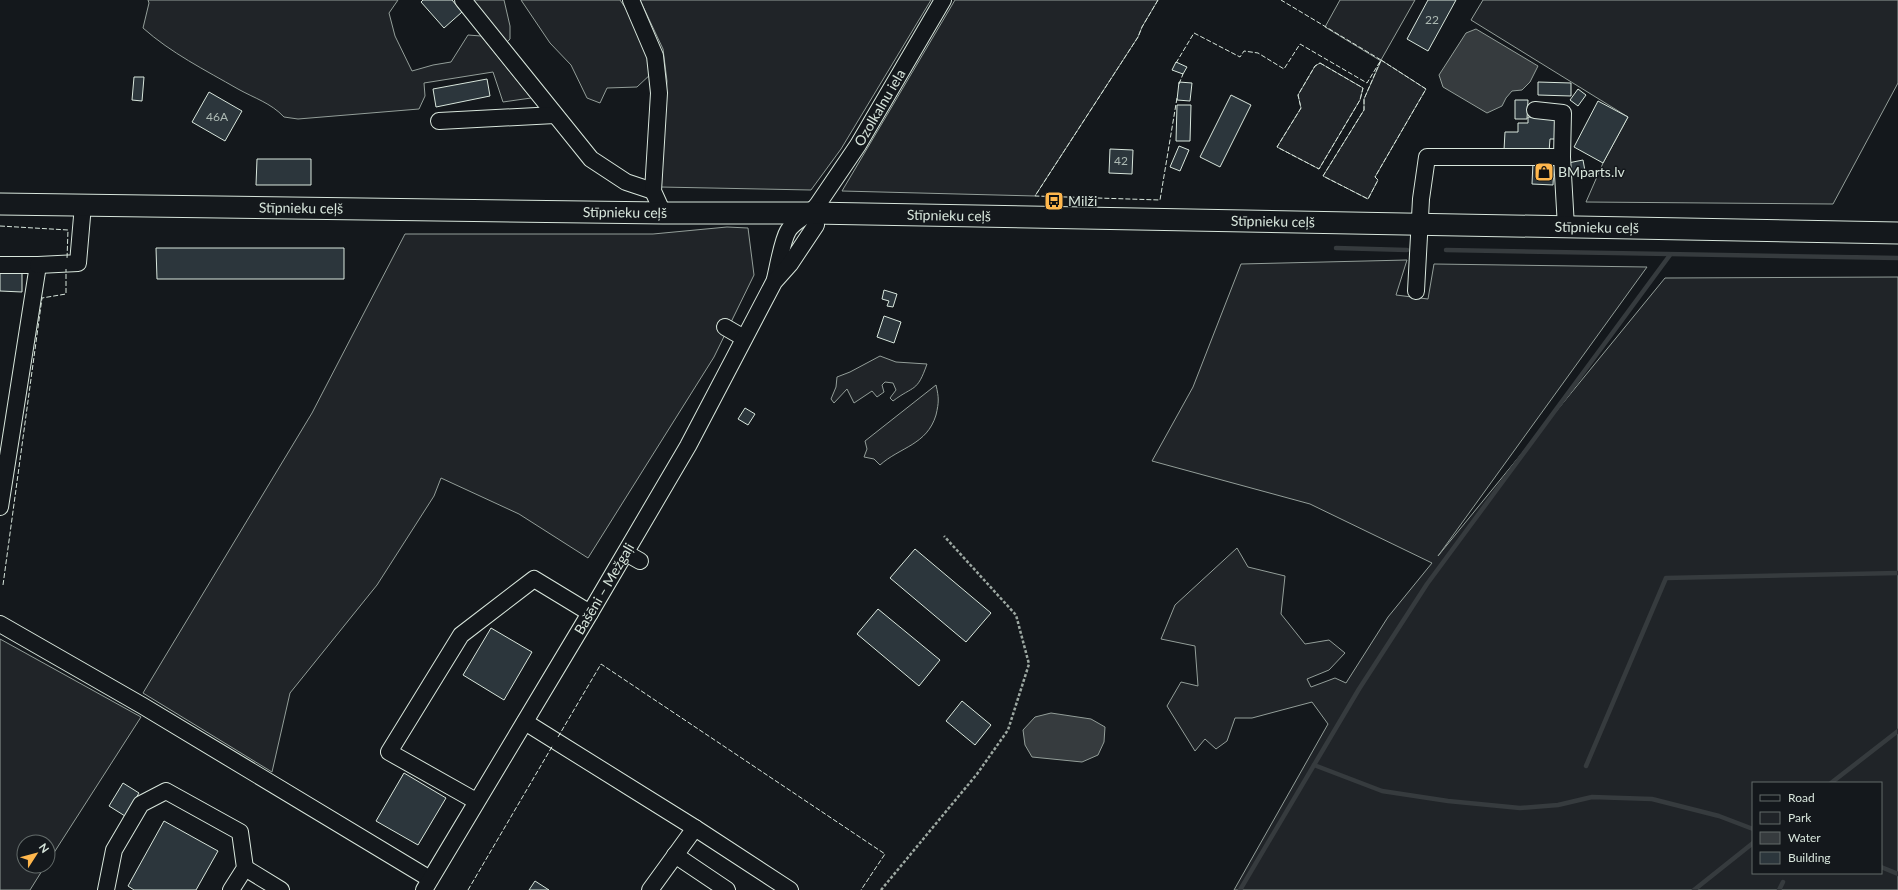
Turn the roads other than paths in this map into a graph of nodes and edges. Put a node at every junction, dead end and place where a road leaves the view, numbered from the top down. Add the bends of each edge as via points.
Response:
1 (463, 0) edge
2 (631, 0) edge
3 (943, 0) edge
4 (1535, 110) dead end
5 (555, 115) junction
6 (438, 121) dead end
7 (1562, 157) junction
8 (653, 191) junction
9 (0, 204) edge
10 (82, 205) junction
11 (663, 213) junction
12 (812, 213) junction
13 (1420, 225) junction
14 (1566, 227) junction
15 (1898, 233) edge
16 (0, 264) edge
17 (38, 265) junction
18 (1416, 291) dead end
19 (725, 327) dead end
20 (744, 338) junction
21 (0, 507) edge
22 (626, 552) junction
23 (640, 561) dead end
24 (590, 613) junction
25 (0, 624) edge
26 (525, 722) junction
27 (476, 801) junction
28 (695, 828) junction
29 (675, 855) junction
30 (246, 868) junction
31 (427, 885) edge
32 (106, 890) edge
33 (231, 890) edge
34 (281, 890) edge
35 (650, 890) edge
36 (727, 890) edge
37 (790, 890) edge

1 - 5 street
2 - 8 street via 655,56 659,92
3 - 12 street, Ozolkalnu iela via 858,145
4 - 7 street via 1563,113
5 - 6 street
5 - 8 street via 591,159 626,182
7 - 13 street via 1427,157
7 - 14 street
8 - 11 street
9 - 10 main road, Stīpnieku ceļš
10 - 11 main road, Stīpnieku ceļš
10 - 17 street via 78,263
11 - 12 main road, Stīpnieku ceļš
12 - 13 main road, Stīpnieku ceļš
12 - 20 street, Bašēni – Mežgaļi via 816,224 790,264 774,282
13 - 14 main road, Stīpnieku ceļš
13 - 18 street
14 - 15 main road, Stīpnieku ceļš
16 - 17 street
17 - 21 street
19 - 20 street
20 - 22 street, Bašēni – Mežgaļi via 688,446
22 - 23 street
22 - 24 street, Bašēni – Mežgaļi
24 - 26 street, Bašēni – Mežgaļi
24 - 27 street via 534,579 462,635 390,752
25 - 31 street via 142,706
26 - 27 street, Bašēni – Mežgaļi
26 - 28 street
27 - 31 street, Bašēni – Mežgaļi
28 - 29 street
28 - 37 street
29 - 35 street
29 - 36 street
30 - 32 street via 240,832 166,791 141,804 114,850
30 - 33 street
30 - 34 street

